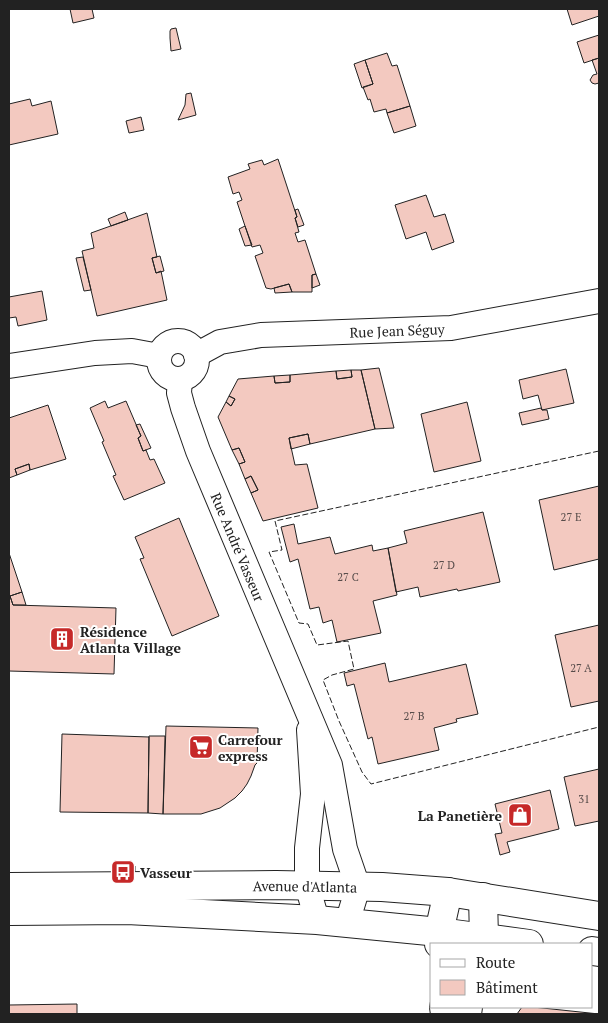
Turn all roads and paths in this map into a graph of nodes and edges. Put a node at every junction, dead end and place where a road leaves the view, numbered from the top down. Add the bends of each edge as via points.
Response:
1 (599, 301) edge
2 (196, 355) junction
3 (159, 356) junction
4 (9, 366) edge
5 (180, 379) junction
6 (308, 710) junction
7 (307, 885) junction
8 (9, 887) edge
9 (358, 887) junction
10 (448, 892) junction
11 (483, 897) junction
12 (9, 911) edge
13 (599, 916) edge
14 (318, 920) junction
15 (347, 923) junction
16 (439, 938) edge
17 (483, 941) edge
18 (514, 943) edge

1 - 2 street, Rue Jean Séguy via 451,328 261,335 220,342
2 - 3 street via 189,345 177,341 166,345
2 - 5 street via 195,368 187,377
3 - 4 street via 132,351 95,353
3 - 5 street via 164,373
5 - 6 street, Rue André Vasseur via 179,393 198,451
6 - 7 street, Rue André Vasseur via 313,794
6 - 9 street, Rue André Vasseur via 330,765 345,849
7 - 8 main road, Avenue d'Atlanta
7 - 9 main road, Avenue d'Atlanta
7 - 14 street, Rue André Vasseur
9 - 10 main road, Avenue d'Atlanta
9 - 15 street
10 - 11 main road, Avenue d'Atlanta
10 - 16 main road
11 - 13 main road, Avenue d'Atlanta
11 - 17 main road
12 - 14 main road via 127,910
14 - 15 main road
15 - 16 main road
16 - 17 main road
17 - 18 main road

